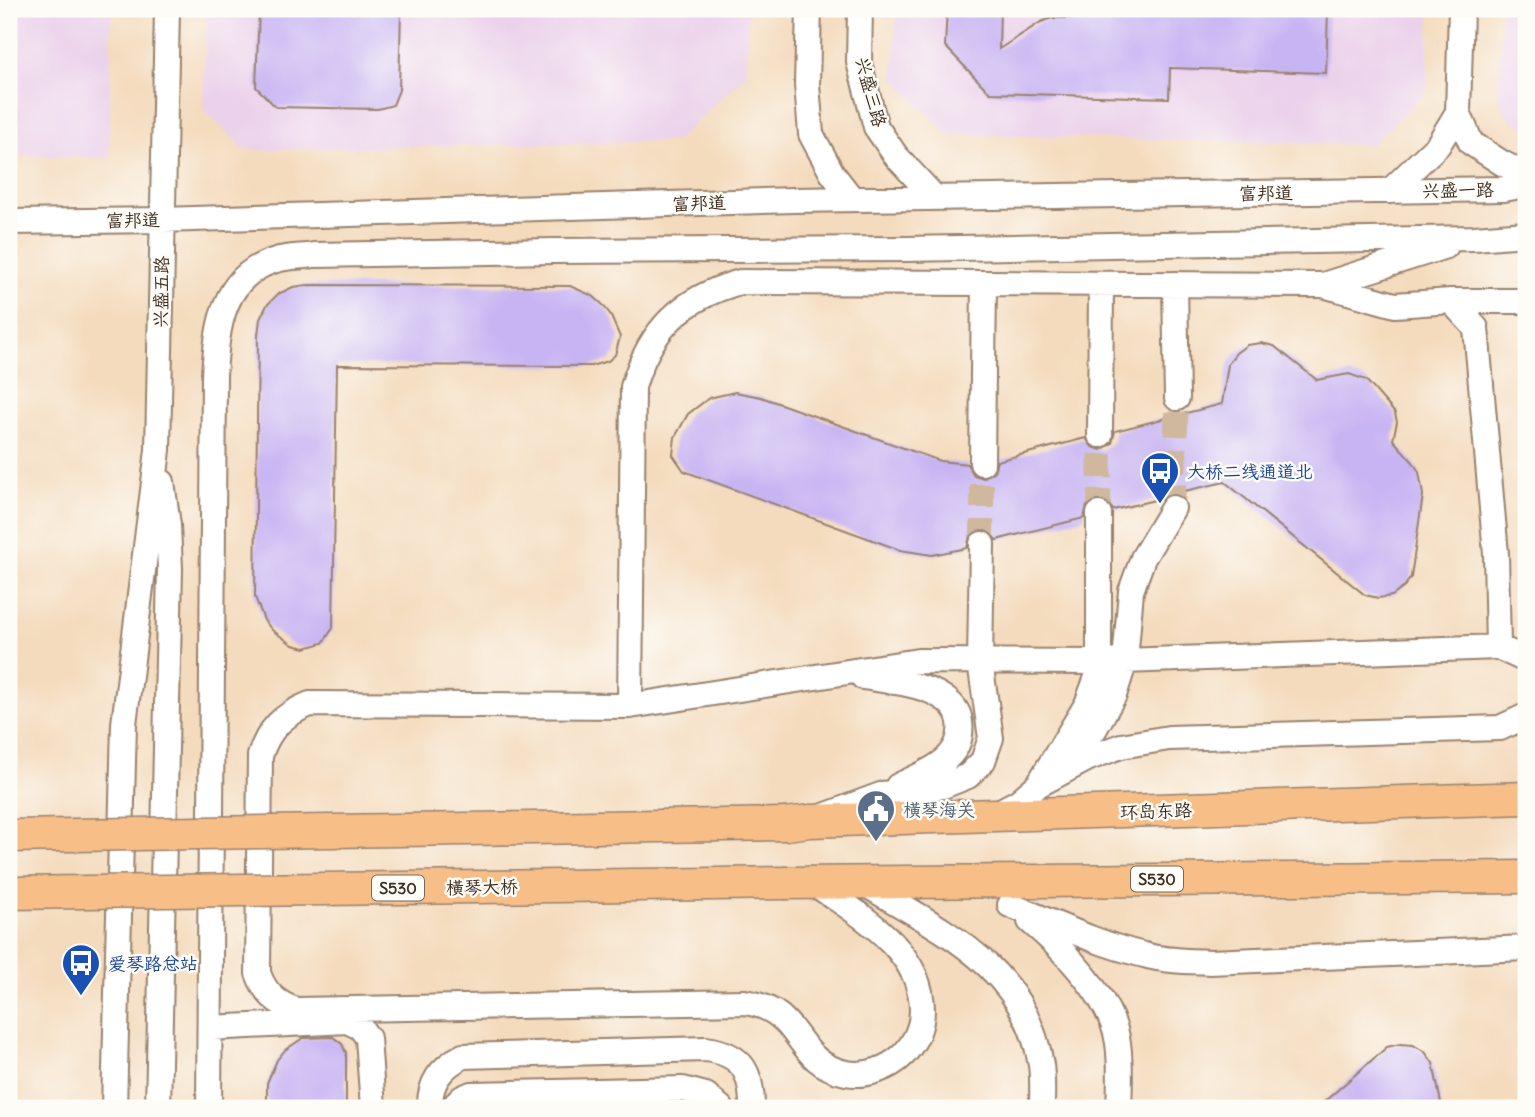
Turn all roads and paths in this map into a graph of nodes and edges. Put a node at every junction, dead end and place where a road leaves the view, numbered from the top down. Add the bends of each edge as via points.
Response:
1 (167, 9) edge
2 (809, 9) edge
3 (860, 9) edge
4 (1461, 9) edge
5 (1458, 112) junction
6 (1526, 175) edge
7 (1526, 186) edge
8 (1390, 191) junction
9 (935, 198) junction
10 (852, 199) junction
11 (162, 220) junction
12 (9, 222) edge
13 (1526, 234) edge
14 (1474, 238) junction
15 (984, 283) junction
16 (1101, 284) junction
17 (1175, 284) junction
18 (1323, 285) junction
19 (1451, 301) junction
20 (1526, 301) edge
21 (1177, 398) tunnel mouth
22 (1100, 435) tunnel mouth
23 (158, 450) junction
24 (982, 463) tunnel mouth
25 (1173, 508) tunnel mouth
26 (1099, 514) tunnel mouth
27 (982, 544) tunnel mouth
28 (1497, 646) junction
29 (1526, 660) edge
30 (1125, 661) junction
31 (980, 662) junction
32 (1097, 662) junction
33 (845, 674) junction
34 (630, 706) junction
35 (1526, 716) edge
36 (1038, 785) junction
37 (883, 793) junction
38 (1526, 798) edge
39 (989, 817) junction
40 (798, 823) junction
41 (9, 836) edge
42 (1526, 877) edge
43 (968, 880) junction
44 (859, 881) junction
45 (800, 882) junction
46 (9, 894) edge
47 (1010, 905) junction
48 (1526, 948) edge
49 (210, 1028) junction
50 (114, 1108) edge
51 (158, 1108) edge
52 (209, 1108) edge
53 (373, 1108) edge
54 (430, 1108) edge
55 (452, 1108) edge
56 (721, 1108) edge
57 (752, 1108) edge
58 (1042, 1108) edge
59 (1119, 1108) edge

1 - 11 street, 兴盛五路
2 - 10 street via 811,134 831,173
3 - 9 street, 兴盛三路 via 859,62 876,127
4 - 5 street
5 - 6 street via 1471,143
5 - 8 street via 1438,145
7 - 8 street, 兴盛一路
8 - 9 street, 富邦道
9 - 10 street, 富邦道
10 - 11 street, 富邦道
11 - 12 street, 富邦道
11 - 23 street, 兴盛五路
13 - 14 street
14 - 18 street
14 - 49 street via 314,255 276,260 248,273 229,295 220,318 215,364
15 - 16 street
15 - 24 street
15 - 34 street via 740,282 703,295 658,334 633,387
16 - 17 street
16 - 22 street
17 - 18 street
17 - 21 street
18 - 19 street via 1395,305
19 - 20 street
19 - 28 street via 1476,328 1496,554
23 - 50 street via 124,724
23 - 51 street via 170,569
25 - 30 street via 1143,558 1131,591
26 - 32 street
27 - 31 street
28 - 29 street
28 - 30 street
30 - 32 street
30 - 36 street via 1114,695 1094,730
31 - 32 street
31 - 33 street via 918,661
31 - 37 street via 991,738 983,761 968,776 943,786
32 - 36 street via 1099,672 1087,704
33 - 34 street
33 - 37 street via 936,693 951,703 960,718 955,752
34 - 45 street via 310,704 283,718 264,742 260,757 257,962 268,993 285,1007 307,1011 745,1002 780,1014 822,1064 849,1074 878,1070 903,1055 916,1037 922,1016 919,987 907,962 878,928
35 - 36 street via 1500,728 1169,738 1121,746
36 - 39 street
37 - 40 street
38 - 39 main road, 环岛东路
39 - 40 main road, 环岛东路
40 - 41 main road, bridge
42 - 43 main road, S530
43 - 44 main road, S530
43 - 47 street
44 - 45 main road, S530
44 - 58 street via 961,943 1006,983 1035,1038
45 - 46 main road, 横琴大桥 / S530, bridge
47 - 48 street via 1109,944 1178,960
47 - 59 street via 1081,970 1108,1013 1118,1041
49 - 52 street
49 - 53 street via 347,1021 368,1038
54 - 57 street via 433,1083 441,1071 463,1056 706,1049 739,1061 749,1076
55 - 56 street via 471,1094 683,1089 706,1095

